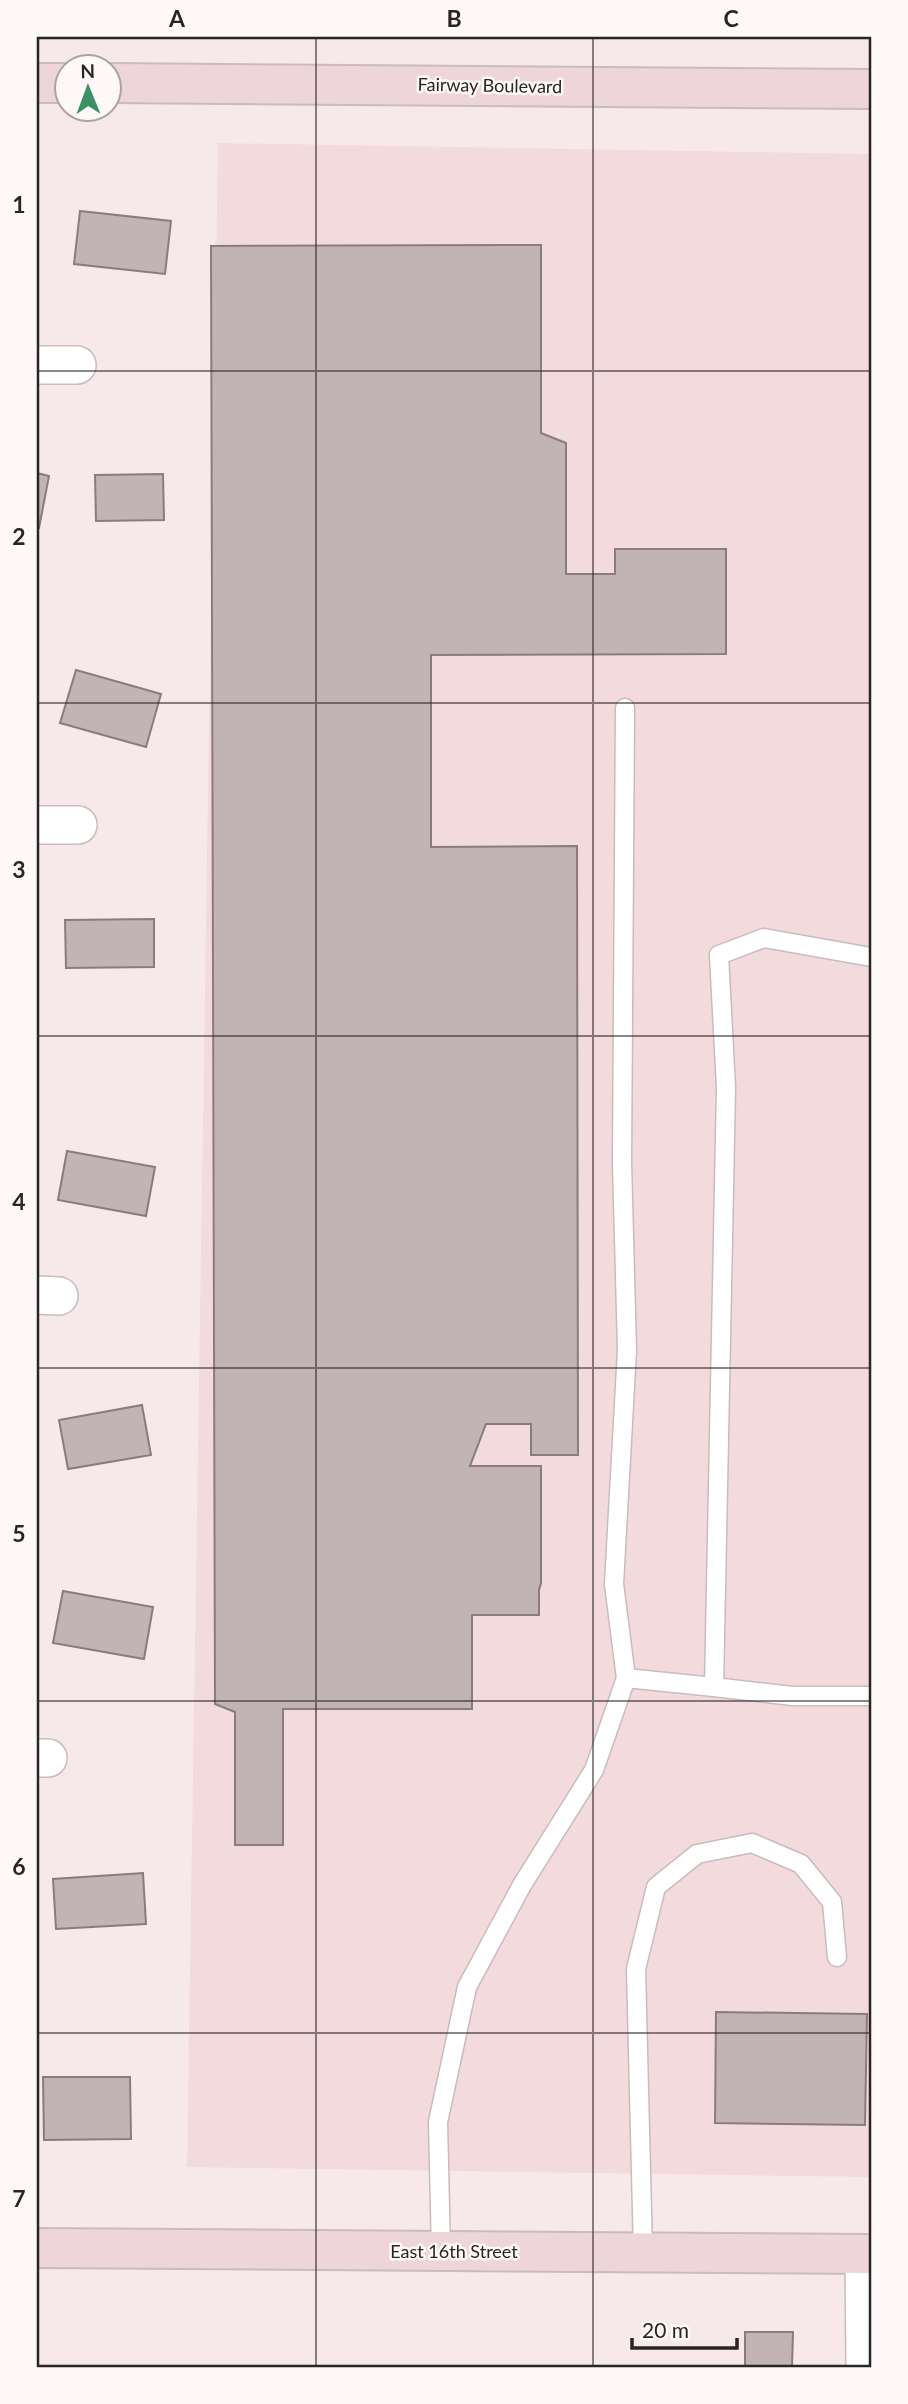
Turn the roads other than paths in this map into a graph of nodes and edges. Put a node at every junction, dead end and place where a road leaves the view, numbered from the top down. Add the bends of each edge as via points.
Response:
1 (122, 83) edge
2 (871, 89) edge
3 (37, 365) edge
4 (77, 365) dead end
5 (625, 708) dead end
6 (37, 824) edge
7 (78, 825) dead end
8 (871, 957) edge
9 (626, 1678) junction
10 (714, 1687) junction
11 (871, 1696) edge
12 (836, 1957) dead end
13 (37, 2248) edge
14 (441, 2251) junction
15 (643, 2253) junction
16 (868, 2254) edge
17 (865, 2367) edge

1 - 2 street, Fairway Boulevard
3 - 4 street
5 - 9 lane via 622,1162 627,1350 614,1584
6 - 7 street
8 - 10 lane via 764,938 719,955 726,1088
9 - 10 lane
9 - 14 lane via 594,1770 522,1885 467,1987 438,2122
10 - 11 lane via 792,1696
12 - 15 lane via 832,1902 802,1864 752,1843 697,1854 656,1887 636,1969
13 - 14 street, East 16th Street
14 - 15 street, East 16th Street
15 - 16 street, East 16th Street
16 - 17 street

